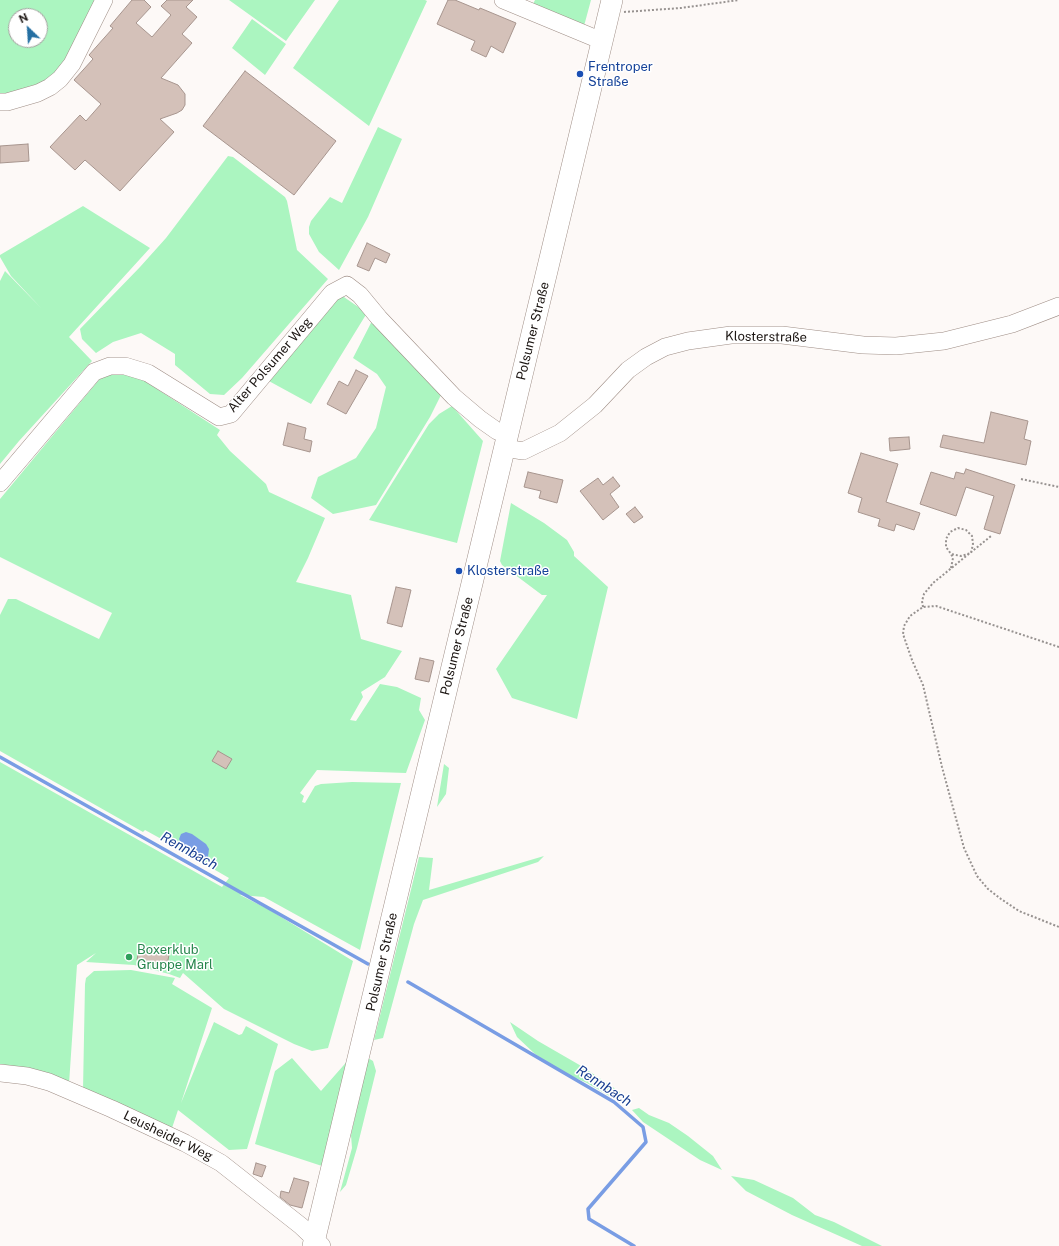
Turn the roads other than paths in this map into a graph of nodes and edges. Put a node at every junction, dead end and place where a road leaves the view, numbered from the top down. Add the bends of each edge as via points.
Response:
1 (104, 0) edge
2 (503, 0) edge
3 (611, 6) edge
4 (602, 41) junction
5 (0, 102) edge
6 (1059, 306) edge
7 (507, 441) junction
8 (0, 483) edge
9 (0, 1073) edge
10 (317, 1244) edge

1 - 5 street via 72,64 60,79 50,88 38,93
2 - 4 street
3 - 4 main road, Polsumer Straße
4 - 7 main road, Polsumer Straße
6 - 7 street, Klosterstraße via 1012,324 944,341 903,345 863,345 782,336 731,335 688,341 665,347 646,357 628,370 595,405 560,433 523,451
7 - 8 street, Alter Polsumer Weg via 454,397 360,295 347,285 332,293 231,414 219,417 148,373 125,366 110,366 94,372
7 - 10 main road, Polsumer Straße
9 - 10 street, Leusheider Weg via 49,1082 185,1143 221,1163 301,1226

